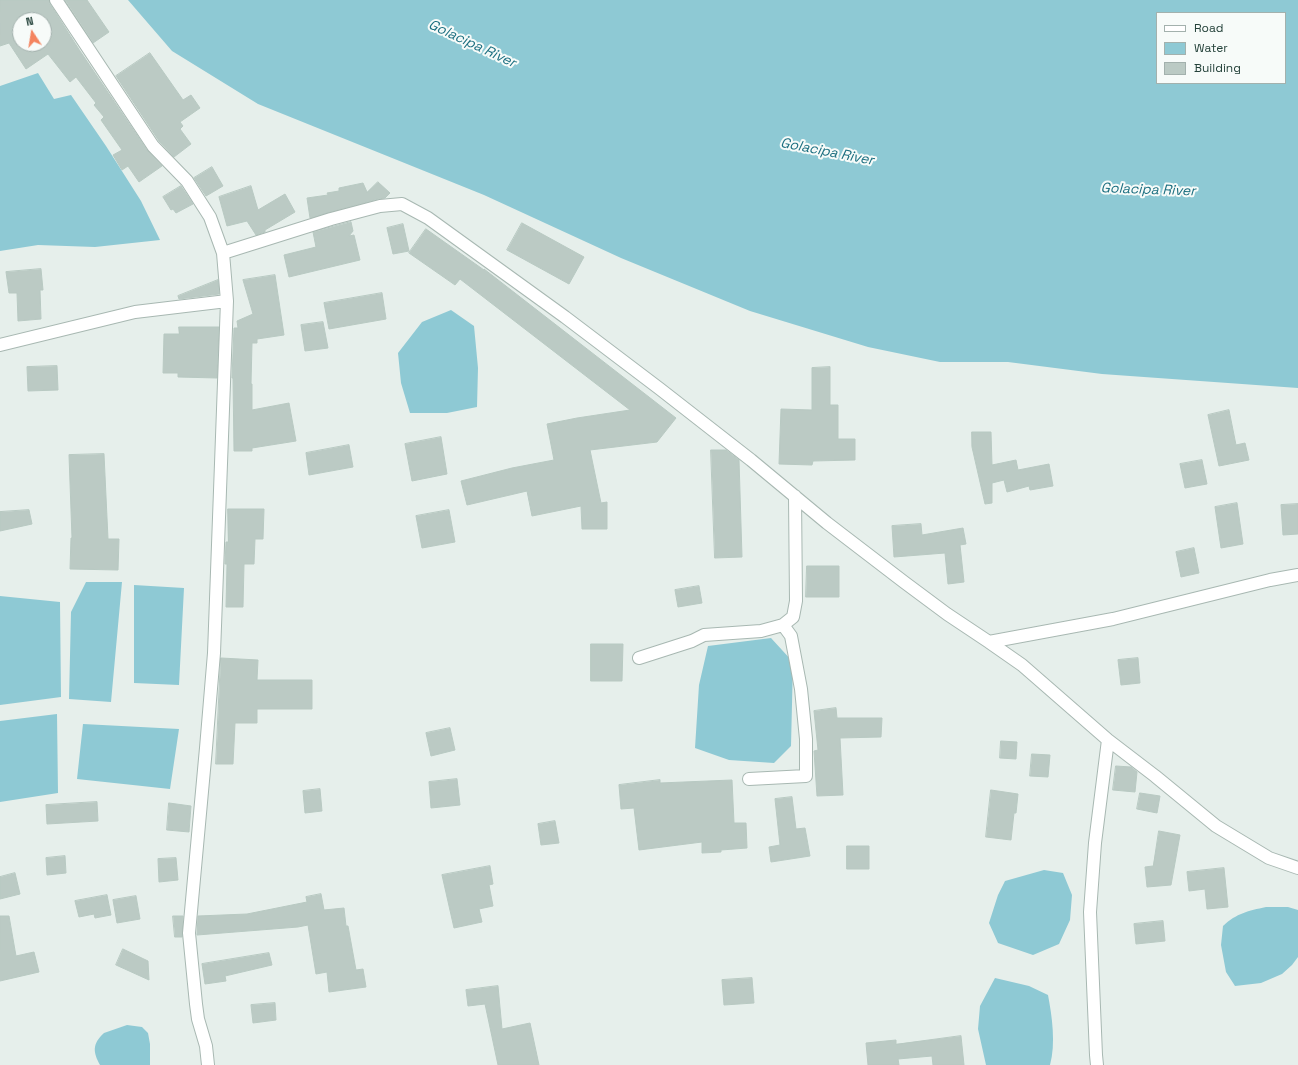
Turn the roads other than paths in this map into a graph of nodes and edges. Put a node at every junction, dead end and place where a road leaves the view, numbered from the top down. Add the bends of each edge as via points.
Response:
1 (56, 0) edge
2 (223, 253) junction
3 (227, 301) junction
4 (0, 345) edge
5 (795, 496) junction
6 (1298, 575) edge
7 (783, 625) junction
8 (989, 642) junction
9 (638, 658) dead end
10 (1108, 740) junction
11 (748, 779) dead end
12 (1298, 868) edge
13 (208, 1065) edge
14 (1097, 1065) edge

1 - 2 street via 153,146 187,181 210,217
2 - 3 street
2 - 5 street via 331,219 380,206 402,204 428,218 559,313
3 - 4 street via 135,312
3 - 13 street via 214,653 189,934 198,1019 206,1046
5 - 7 street via 796,601 792,617
5 - 8 street via 947,614
6 - 8 street via 1113,619
7 - 9 street via 761,631 704,635
7 - 11 street via 791,636 801,689 806,739 806,776
8 - 10 street via 1022,665
10 - 12 street via 1216,826 1269,858
10 - 14 street via 1095,843 1090,912

